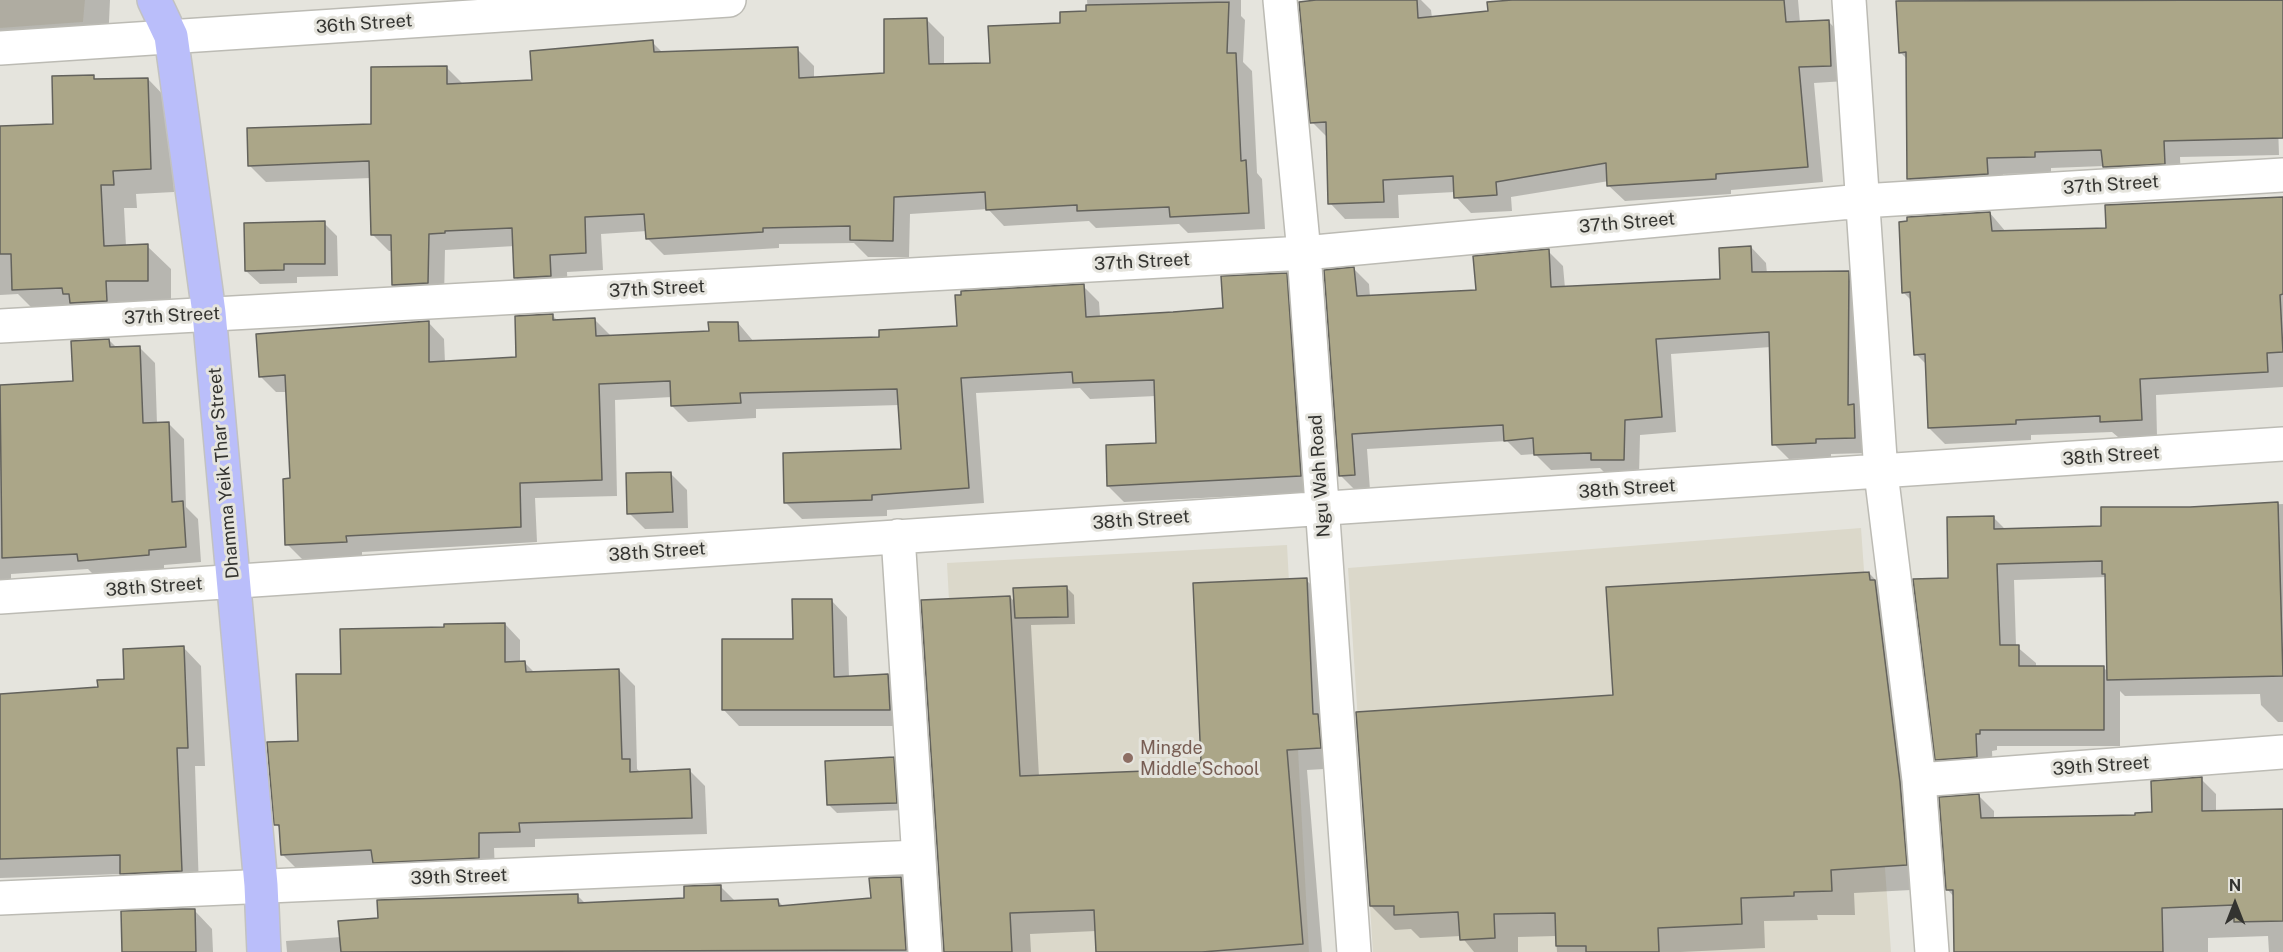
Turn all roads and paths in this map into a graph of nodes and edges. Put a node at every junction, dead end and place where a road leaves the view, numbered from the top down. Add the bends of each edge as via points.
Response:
1 (154, 0) edge
2 (729, 0) edge
3 (1280, 0) edge
4 (1848, 0) edge
5 (171, 36) junction
6 (0, 48) edge
7 (2283, 175) edge
8 (1862, 201) junction
9 (1304, 253) junction
10 (209, 314) junction
11 (0, 326) edge
12 (2283, 444) edge
13 (1881, 473) junction
14 (1322, 509) junction
15 (898, 536) junction
16 (235, 582) junction
17 (0, 597) edge
18 (2283, 752) edge
19 (1920, 780) junction
20 (918, 857) junction
21 (261, 885) junction
22 (0, 898) edge
23 (264, 952) edge
24 (925, 952) edge
25 (1354, 952) edge
26 (1932, 952) edge

1 - 5 main road, Dhamma Yeik Thar Street
2 - 5 street, 36th Street
3 - 9 street, Ngu Wah Road
4 - 8 street
5 - 6 street, 36th Street
5 - 10 main road, Dhamma Yeik Thar Street
7 - 8 street, 37th Street
8 - 9 street, 37th Street
8 - 13 street
9 - 10 street, 37th Street
9 - 14 street, Ngu Wah Road
10 - 11 street, 37th Street
10 - 16 main road, Dhamma Yeik Thar Street
12 - 13 street, 38th Street
13 - 14 street, 38th Street
13 - 19 street
14 - 15 street, 38th Street
14 - 25 street, Ngu Wah Road
15 - 16 street, 38th Street
15 - 20 street
16 - 17 street, 38th Street
16 - 21 main road, Dhamma Yeik Thar Street
18 - 19 street, 39th Street
19 - 26 street
20 - 21 street, 39th Street
20 - 24 street
21 - 22 street, 39th Street
21 - 23 main road, Dhamma Yeik Thar Street

